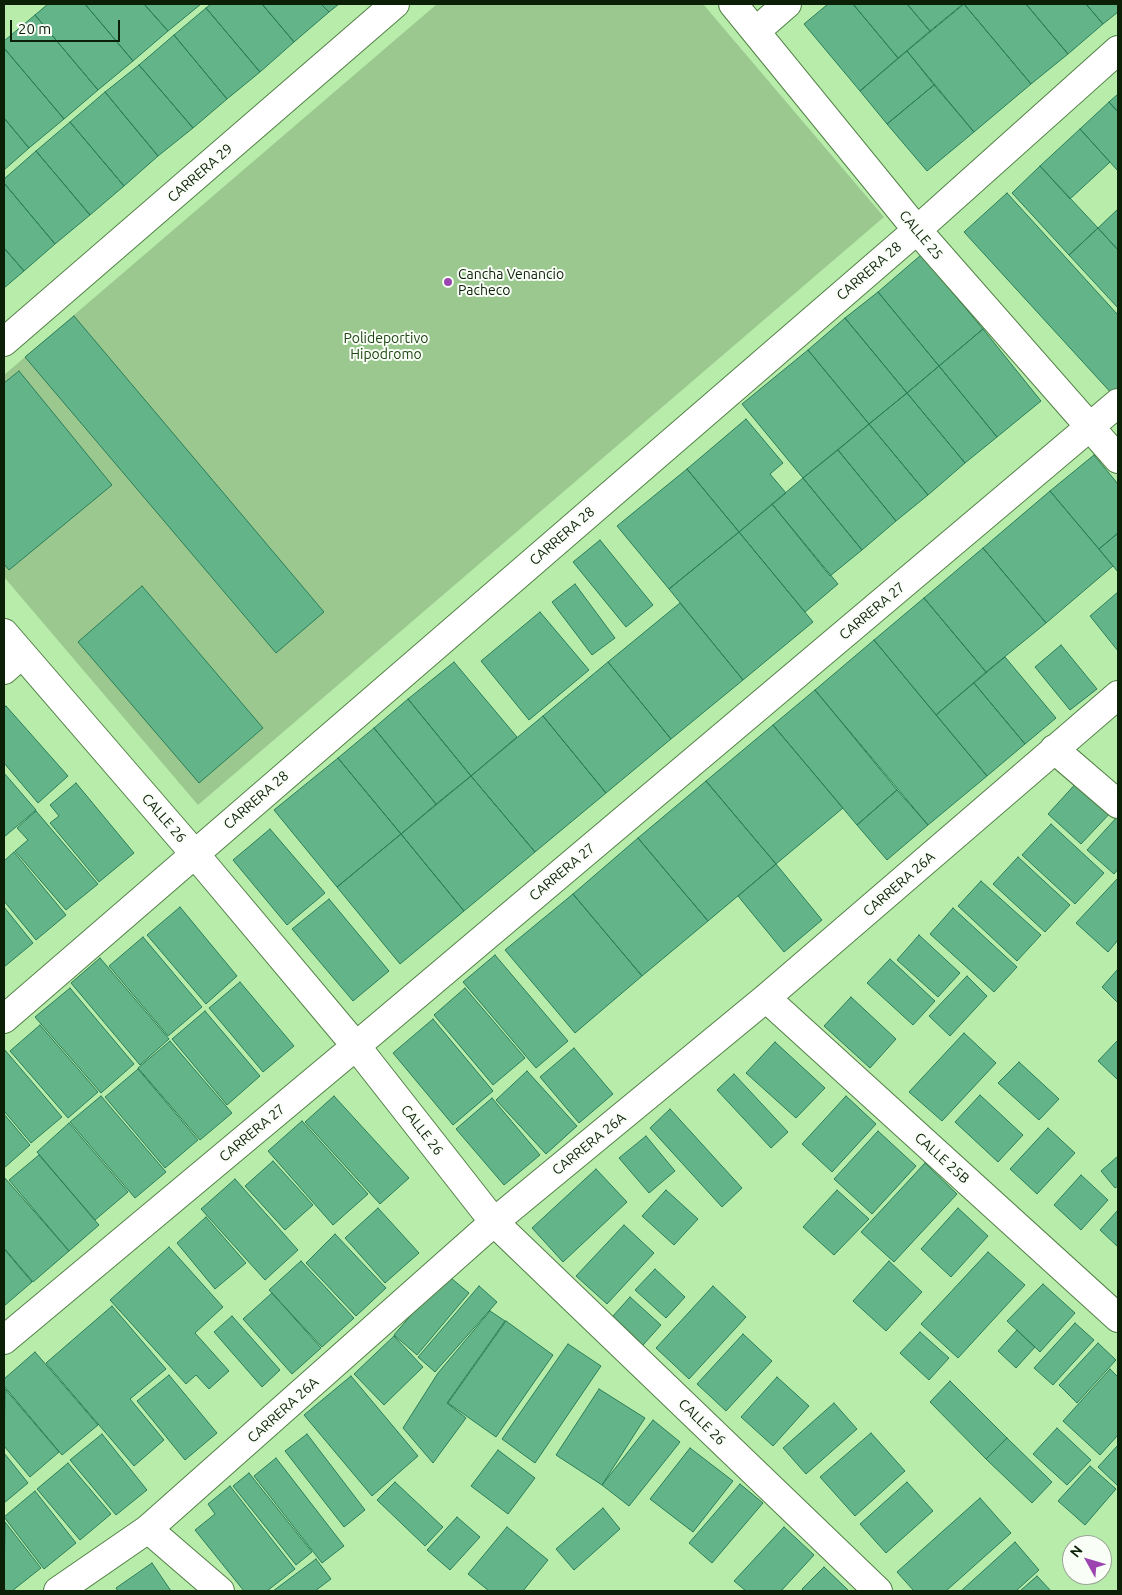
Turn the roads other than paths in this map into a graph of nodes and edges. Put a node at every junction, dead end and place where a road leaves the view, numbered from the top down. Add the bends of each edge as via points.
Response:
1 (395, 4) edge
2 (733, 4) edge
3 (787, 4) edge
4 (756, 30) junction
5 (1118, 50) edge
6 (916, 230) junction
7 (4, 342) edge
8 (1118, 403) edge
9 (1090, 427) junction
10 (1118, 459) edge
11 (4, 633) edge
12 (13, 662) edge
13 (1118, 695) edge
14 (1054, 750) junction
15 (1118, 804) edge
16 (194, 853) junction
17 (766, 998) junction
18 (4, 1019) edge
19 (356, 1046) junction
20 (494, 1222) junction
21 (1118, 1318) edge
22 (4, 1340) edge
23 (148, 1529) junction
24 (58, 1591) edge
25 (220, 1591) edge
26 (878, 1591) edge

1 - 7 street, CARRERA 29
2 - 4 street, CALLE 25
3 - 4 street
4 - 6 street, CALLE 25
5 - 6 street, CARRERA 28
6 - 9 street, CALLE 25
6 - 16 street, CARRERA 28
8 - 9 street, CARRERA 27
9 - 10 street, CALLE 25
9 - 19 street, CARRERA 27
11 - 12 street, CALLE 26
12 - 16 street, CALLE 26
13 - 14 street, CARRERA 26A
14 - 15 street
14 - 17 street, CARRERA 26A
16 - 18 street, CARRERA 28
16 - 19 street, CALLE 26
17 - 20 street, CARRERA 26A
17 - 21 street, CALLE 25B
19 - 20 street, CALLE 26
19 - 22 street, CARRERA 27
20 - 23 street, CARRERA 26A
20 - 26 street, CALLE 26
23 - 24 street, CARRERA 26A
23 - 25 street

